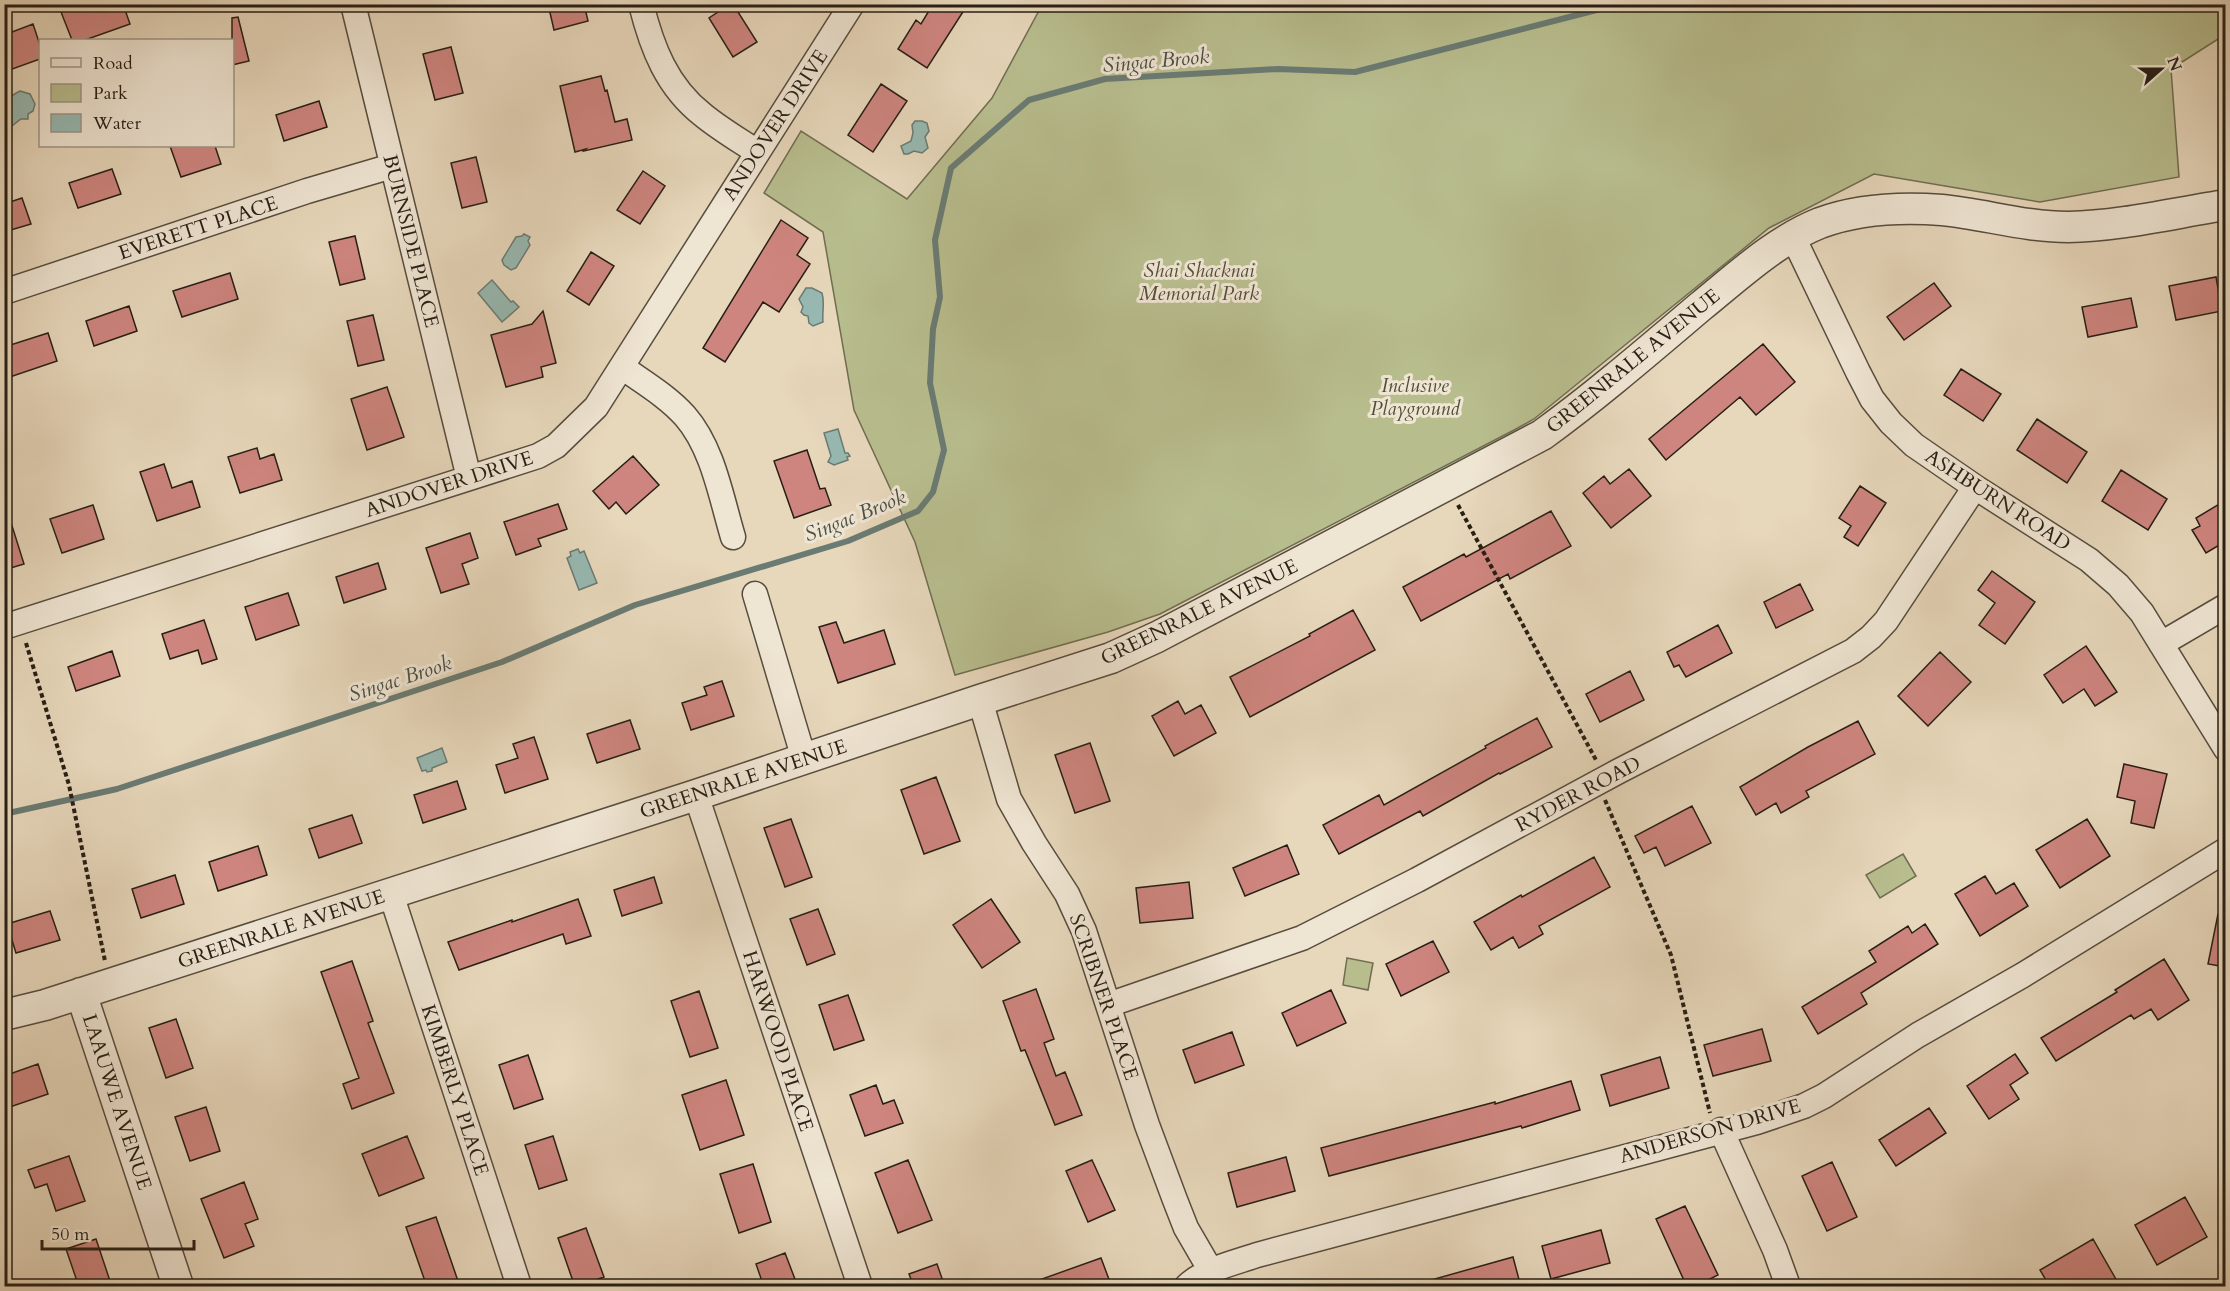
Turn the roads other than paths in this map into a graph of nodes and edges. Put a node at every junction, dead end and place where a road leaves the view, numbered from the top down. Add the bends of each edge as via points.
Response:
1 (353, 4) edge
2 (641, 4) edge
3 (852, 4) edge
4 (757, 152) junction
5 (392, 166) junction
6 (2226, 205) edge
7 (1793, 237) junction
8 (4, 292) edge
9 (621, 367) junction
10 (469, 478) junction
11 (1975, 487) junction
12 (733, 537) dead end
13 (755, 594) dead end
14 (2226, 606) edge
15 (15, 631) edge
16 (2161, 644) junction
17 (980, 700) junction
18 (2226, 749) edge
19 (804, 759) junction
20 (696, 795) junction
21 (2226, 850) edge
22 (391, 894) junction
23 (81, 993) junction
24 (1108, 1005) junction
25 (4, 1015) edge
26 (1718, 1131) junction
27 (1211, 1271) junction
28 (178, 1287) edge
29 (519, 1287) edge
30 (860, 1287) edge
31 (1187, 1287) edge
32 (1788, 1287) edge

1 - 5 street, BURNSIDE PLACE
2 - 4 street via 653,48 682,95 703,115
3 - 4 street, ANDOVER DRIVE
4 - 9 street, ANDOVER DRIVE
5 - 8 street, EVERETT PLACE
5 - 10 street, BURNSIDE PLACE
6 - 7 street, GREENRALE AVENUE via 2067,227 1942,210 1898,209 1862,212 1820,223
7 - 11 street, ASHBURN ROAD via 1872,399 1914,445
7 - 17 street, GREENRALE AVENUE via 1753,263 1542,435 1157,637 1111,658
9 - 10 street, ANDOVER DRIVE via 597,407 556,446 538,456
9 - 12 street via 664,396 695,429 707,452
10 - 15 street, ANDOVER DRIVE
11 - 16 street, ASHBURN ROAD via 2089,560 2124,592
11 - 24 street, RYDER ROAD via 1886,621 1853,651 1302,938
13 - 19 street
14 - 16 street
16 - 18 street, ASHBURN ROAD
17 - 19 street, GREENRALE AVENUE
17 - 24 street, SCRIBNER PLACE via 1010,799 1067,894 1084,931
19 - 20 street, GREENRALE AVENUE
20 - 22 street, GREENRALE AVENUE
20 - 30 street, HARWOOD PLACE
21 - 26 street, ANDERSON DRIVE via 1824,1096 1757,1122
22 - 23 street, GREENRALE AVENUE
22 - 29 street, KIMBERLY PLACE
23 - 25 street, LAAUWE AVENUE
23 - 28 street, LAAUWE AVENUE
24 - 27 street, SCRIBNER PLACE via 1175,1200
26 - 27 street, ANDERSON DRIVE via 1257,1255
26 - 32 street via 1775,1250
27 - 31 street

